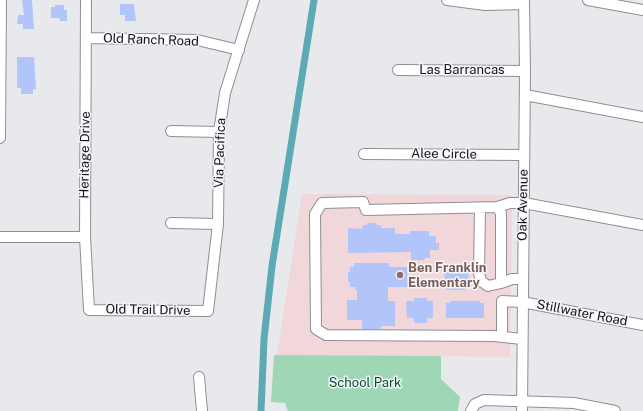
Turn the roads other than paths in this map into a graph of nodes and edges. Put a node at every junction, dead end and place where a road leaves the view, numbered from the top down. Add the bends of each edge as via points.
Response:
1 (1, 0) edge
2 (86, 0) edge
3 (254, 0) edge
4 (448, 0) edge
5 (588, 0) edge
6 (524, 2) edge
7 (643, 10) edge
8 (86, 38) junction
9 (239, 50) junction
10 (398, 70) dead end
11 (525, 71) junction
12 (525, 95) junction
13 (643, 117) edge
14 (171, 131) dead end
15 (219, 132) junction
16 (0, 138) edge
17 (364, 154) dead end
18 (524, 155) junction
19 (524, 203) junction
20 (497, 207) junction
21 (480, 208) junction
22 (171, 223) dead end
23 (218, 224) junction
24 (643, 225) edge
25 (0, 236) edge
26 (84, 237) junction
27 (522, 279) junction
28 (501, 284) junction
29 (522, 302) junction
30 (89, 310) joint
31 (208, 311) joint
32 (643, 325) edge
33 (502, 337) junction
34 (522, 339) junction
35 (199, 377) dead end
36 (522, 406) edge
37 (574, 407) edge
38 (473, 408) edge
39 (202, 411) edge
40 (615, 411) edge

1 - 16 street
2 - 8 street, Heritage Drive
3 - 9 street, Via Pacifica
4 - 6 street via 485,5
5 - 7 street
6 - 11 street, Oak Avenue
8 - 9 street, Old Ranch Road via 197,40
8 - 26 street, Heritage Drive
9 - 15 street, Via Pacifica via 225,93
10 - 11 street, Las Barrancas
11 - 12 street, Oak Avenue
12 - 13 street
12 - 18 street, Oak Avenue
14 - 15 street
15 - 23 street, Via Pacifica
17 - 18 street, Alee Circle
18 - 19 street, Oak Avenue
19 - 20 street
19 - 24 street
19 - 27 street, Oak Avenue
20 - 21 street
20 - 28 street via 501,212
21 - 28 street via 481,281 488,286
21 - 33 street via 366,210 363,202 322,203 315,214 316,329 326,335
22 - 23 street
23 - 31 street, Via Pacifica
25 - 26 street
26 - 30 street, Heritage Drive
27 - 28 street via 512,279
27 - 29 street, Oak Avenue
29 - 32 street, Stillwater Road
29 - 33 street, Stillwater Road via 502,301
29 - 34 street, Oak Avenue
30 - 31 street, Old Trail Drive
33 - 34 street
34 - 36 street, Oak Avenue
35 - 39 street
36 - 37 street
36 - 38 street via 484,400
37 - 40 street

